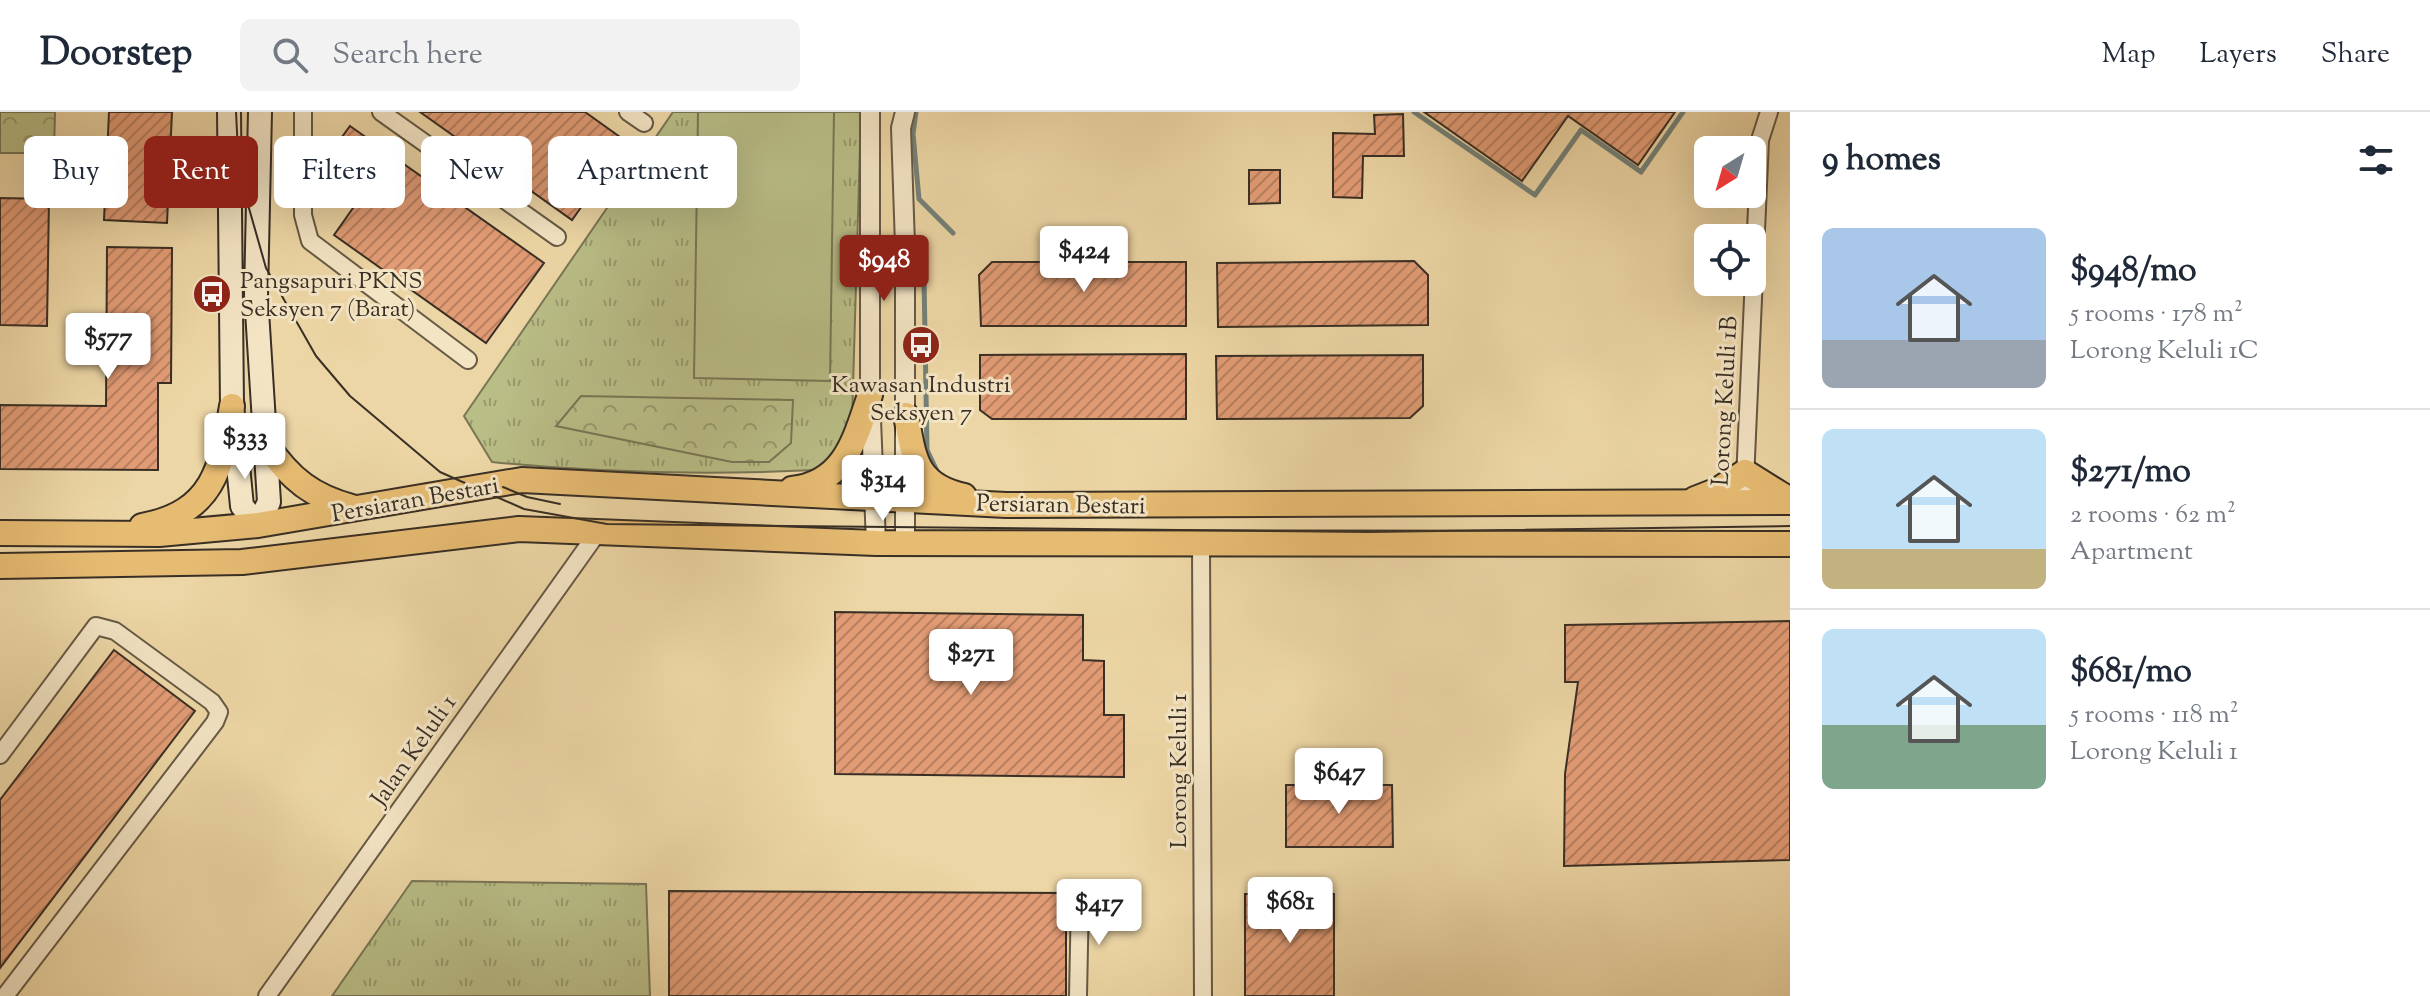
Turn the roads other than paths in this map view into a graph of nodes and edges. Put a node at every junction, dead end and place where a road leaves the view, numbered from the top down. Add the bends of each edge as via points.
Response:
1 (227, 112) edge
2 (260, 112) edge
3 (303, 112) edge
4 (381, 112) edge
5 (628, 112) edge
6 (870, 112) edge
7 (905, 112) edge
8 (1769, 112) edge
9 (644, 123) dead end
10 (557, 237) dead end
11 (468, 360) dead end
12 (870, 395) junction
13 (232, 406) junction
14 (906, 415) junction
15 (267, 445) junction
16 (1745, 472) junction
17 (750, 493) junction
18 (874, 500) junction
19 (904, 501) junction
20 (1790, 501) edge
21 (1683, 503) junction
22 (1744, 503) junction
23 (1006, 505) junction
24 (361, 509) junction
25 (258, 525) junction
26 (598, 532) junction
27 (0, 533) edge
28 (104, 534) junction
29 (407, 542) junction
30 (876, 543) junction
31 (905, 543) junction
32 (1790, 544) edge
33 (1201, 545) junction
34 (0, 566) edge
35 (50, 566) junction
36 (0, 755) edge
37 (1080, 897) dead end
38 (5, 996) edge
39 (267, 996) edge
40 (1078, 996) edge
41 (1203, 996) edge

1 - 13 main road
2 - 15 main road via 256,295
3 - 11 street via 303,215 310,241
4 - 10 street
5 - 9 street
6 - 12 street
7 - 14 street via 901,128
8 - 16 street, Lorong Keluli 1B via 1760,140
12 - 17 main road via 850,452 830,476 808,487
12 - 18 street
13 - 25 main road via 242,506
13 - 28 main road via 224,461 198,501 151,525
14 - 19 street
14 - 23 main road via 914,459 925,478 951,493
15 - 24 main road via 309,492
15 - 25 main road via 269,502
16 - 20 main road
16 - 21 main road via 1718,490
16 - 22 street, Lorong Keluli 1B
17 - 18 main road, Persiaran Bestari
17 - 24 main road, Persiaran Bestari via 522,480
18 - 19 main road, Persiaran Bestari
18 - 30 street
19 - 23 main road, Persiaran Bestari
19 - 31 street
20 - 22 main road, Persiaran Bestari
21 - 22 main road, Persiaran Bestari
21 - 23 main road, Persiaran Bestari
24 - 25 main road, Persiaran Bestari
25 - 28 main road, Persiaran Bestari
25 - 29 main road via 271,536 290,539 362,535
25 - 35 main road via 241,546 86,554
26 - 29 main road, Persiaran Bestari via 519,529
26 - 30 main road, Persiaran Bestari
26 - 39 street, Jalan Keluli 1
27 - 28 main road, Persiaran Bestari
29 - 35 main road, Persiaran Bestari via 242,562
30 - 31 main road, Persiaran Bestari
31 - 33 main road, Persiaran Bestari
32 - 33 main road, Persiaran Bestari
33 - 41 street, Lorong Keluli 1
34 - 35 main road, Persiaran Bestari
36 - 38 street via 96,626 115,631 219,712
37 - 40 street

